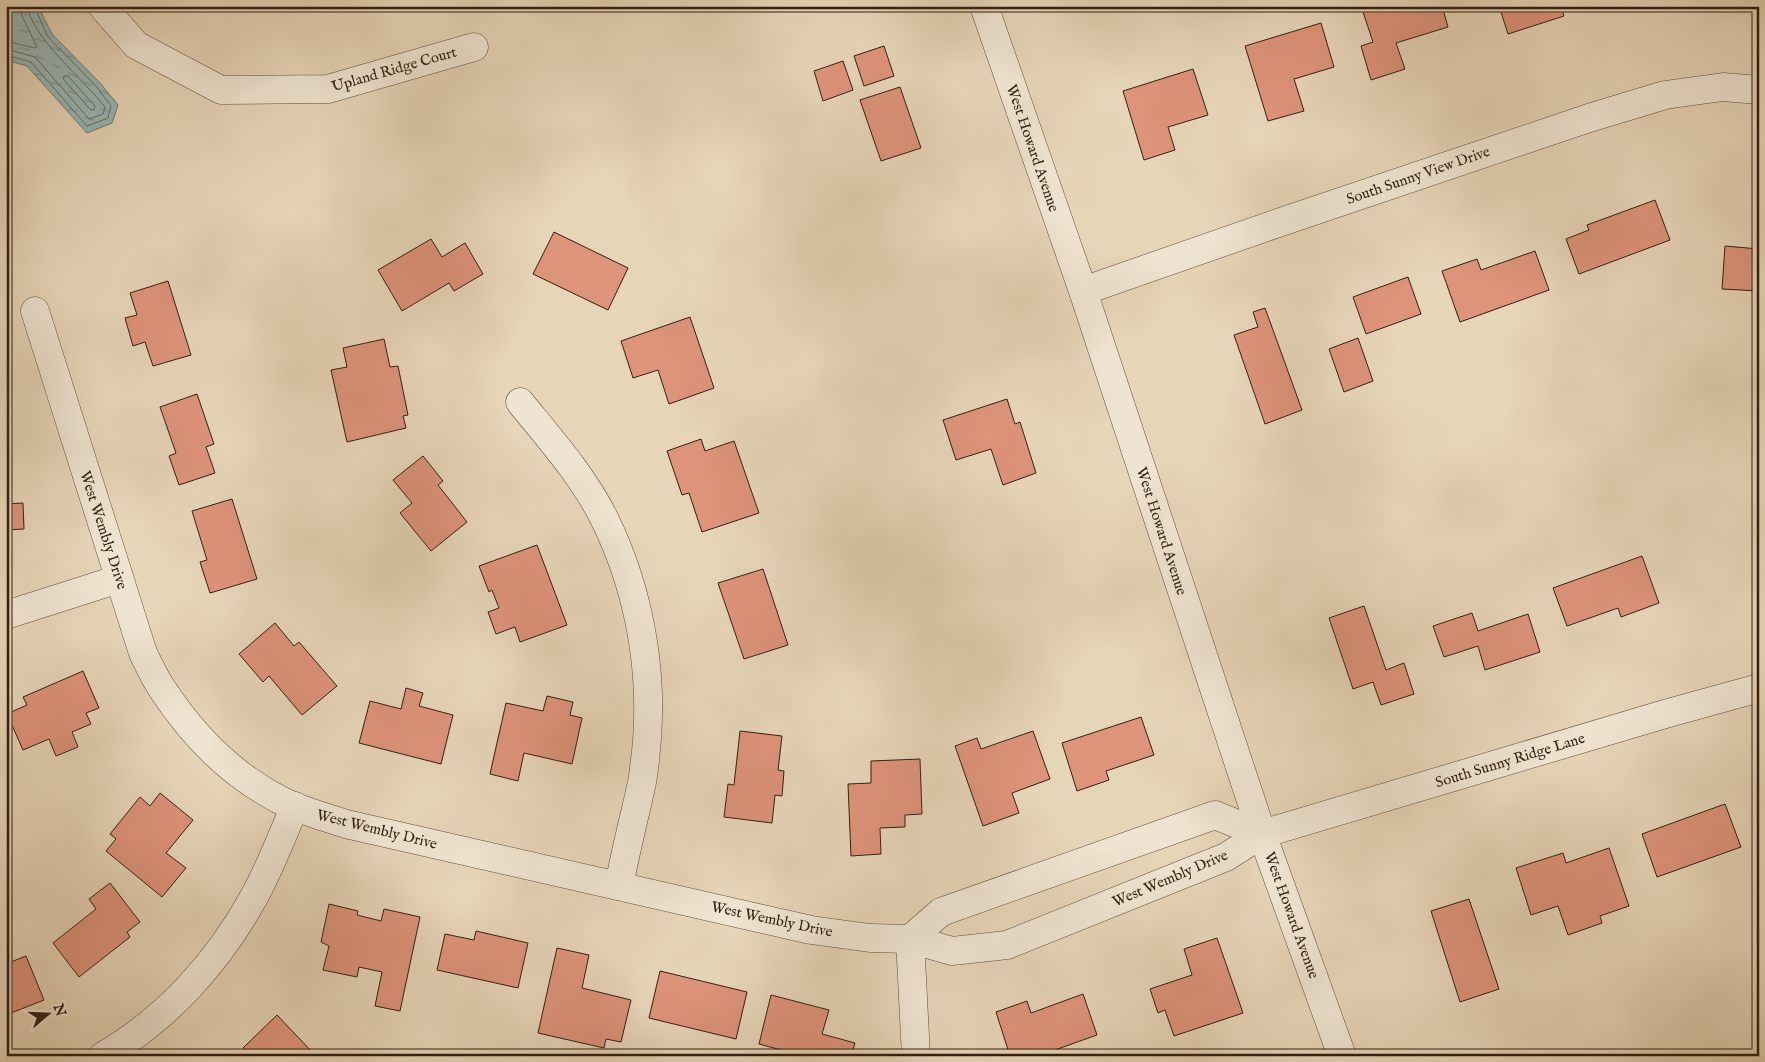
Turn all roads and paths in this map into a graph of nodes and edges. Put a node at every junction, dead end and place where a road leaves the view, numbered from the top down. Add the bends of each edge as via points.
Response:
1 (102, 6) edge
2 (984, 6) edge
3 (474, 46) dead end
4 (1759, 90) edge
5 (1082, 291) junction
6 (35, 311) dead end
7 (520, 402) dead end
8 (119, 579) junction
9 (6, 615) edge
10 (1759, 688) edge
11 (295, 806) junction
12 (1262, 834) junction
13 (619, 886) junction
14 (910, 939) junction
15 (103, 1056) edge
16 (916, 1056) edge
17 (1342, 1056) edge

1 - 3 street, Upland Ridge Court via 136,45 221,90 328,89
2 - 5 street, West Howard Avenue
4 - 5 street, South Sunny View Drive via 1722,87 1665,95 1344,200
5 - 12 street, West Howard Avenue
6 - 8 street, West Wembly Drive
7 - 13 street via 581,480 604,518 625,567 637,608 646,658 649,713 644,769
8 - 9 street
8 - 11 street, West Wembly Drive via 143,653 162,689 187,725 247,780
10 - 12 street, South Sunny Ridge Lane
11 - 13 street, West Wembly Drive via 346,824
11 - 15 street via 255,895 233,933 195,980 160,1016
12 - 14 street, West Wembly Drive via 1226,857 1007,945 952,951
12 - 14 street via 1215,815 941,912
12 - 17 street, West Howard Avenue
13 - 14 street, West Wembly Drive via 811,930 870,938
14 - 16 street

